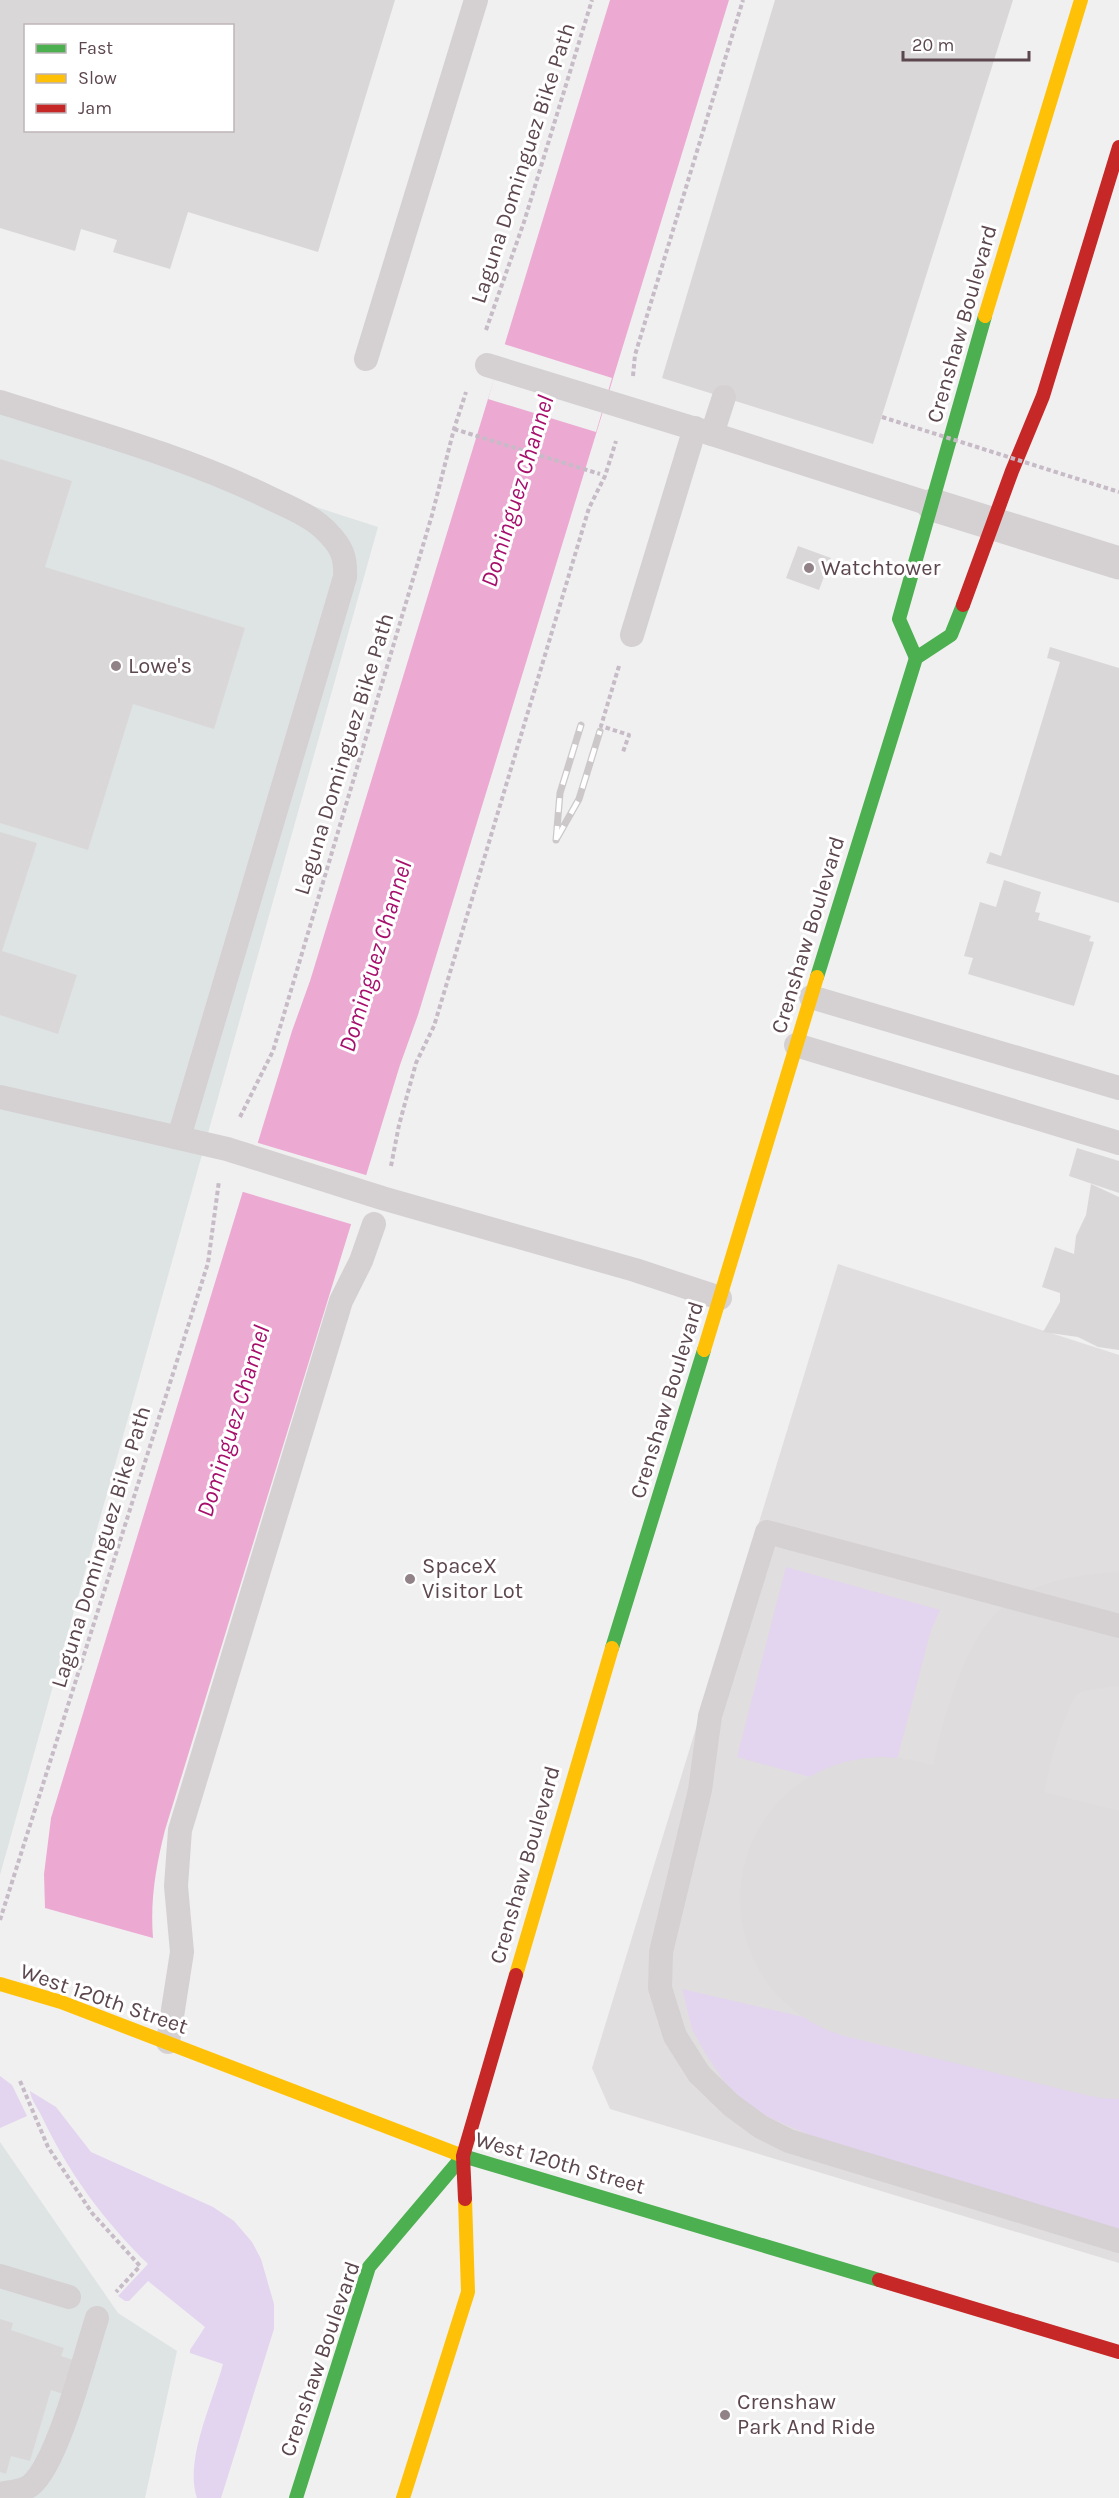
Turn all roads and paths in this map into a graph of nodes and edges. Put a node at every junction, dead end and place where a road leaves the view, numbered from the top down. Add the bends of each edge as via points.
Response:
1 (476, 0) edge
2 (592, 0) edge
3 (743, 0) edge
4 (1081, 0) edge
5 (1119, 147) edge
6 (484, 336) dead end
7 (366, 359) dead end
8 (487, 364) dead end
9 (466, 391) dead end
10 (724, 397) dead end
11 (0, 402) edge
12 (622, 406) junction
13 (882, 417) dead end
14 (453, 429) junction
15 (704, 431) junction
16 (600, 474) dead end
17 (1119, 492) edge
18 (933, 505) junction
19 (993, 524) junction
20 (1119, 563) edge
21 (633, 635) dead end
22 (916, 658) junction
23 (611, 691) dead end
24 (624, 752) dead end
25 (811, 997) junction
26 (796, 1045) junction
27 (1119, 1088) edge
28 (0, 1097) edge
29 (238, 1121) dead end
30 (179, 1137) junction
31 (1119, 1143) edge
32 (219, 1180) dead end
33 (375, 1196) junction
34 (374, 1224) dead end
35 (720, 1298) junction
36 (1119, 1626) edge
37 (0, 1920) edge
38 (0, 1984) edge
39 (168, 2042) junction
40 (20, 2081) dead end
41 (463, 2156) junction
42 (1119, 2241) edge
43 (0, 2276) edge
44 (115, 2293) dead end
45 (69, 2297) dead end
46 (97, 2318) dead end
47 (1119, 2352) edge
48 (0, 2494) edge
49 (296, 2498) edge
50 (403, 2498) edge

1 - 7 lane
2 - 6 path, Laguna Dominguez Bike Path via 524,222
3 - 12 path
4 - 18 main road, Crenshaw Boulevard via 998,269
5 - 19 main road via 1043,396
8 - 12 lane
9 - 14 path, Laguna Dominguez Bike Path
10 - 15 lane
11 - 30 lane via 169,455 238,482 327,531 346,560 345,577
12 - 15 lane
12 - 33 path via 606,476 589,508 434,1026 416,1063 394,1159
13 - 17 path, bridge
14 - 16 path
14 - 29 path, Laguna Dominguez Bike Path via 429,526 273,1051
15 - 18 lane
15 - 21 lane
18 - 19 street
18 - 22 main road, Crenshaw Boulevard via 899,619
19 - 20 street
19 - 22 main road via 951,635
22 - 25 main road, Crenshaw Boulevard
23 - 24 path via 601,726 629,735
25 - 26 main road, Crenshaw Boulevard
25 - 27 lane
26 - 31 lane
26 - 35 main road, Crenshaw Boulevard
28 - 30 lane
30 - 33 lane
32 - 37 path, Laguna Dominguez Bike Path via 208,1263
33 - 35 lane
34 - 39 lane via 341,1301 180,1830 176,1886 182,1952
35 - 41 main road, Crenshaw Boulevard via 600,1686
36 - 42 lane via 767,1532 710,1716 700,1790 661,1952 660,1988 675,2036 699,2074 761,2127 789,2141
38 - 39 main road, West 120th Street
39 - 41 main road, West 120th Street
40 - 44 path via 48,2147 92,2213 140,2266
41 - 47 main road, West 120th Street
41 - 49 main road, Crenshaw Boulevard via 369,2267
41 - 50 main road, Crenshaw Boulevard via 468,2292
43 - 45 lane
46 - 48 lane via 46,2467 30,2486

